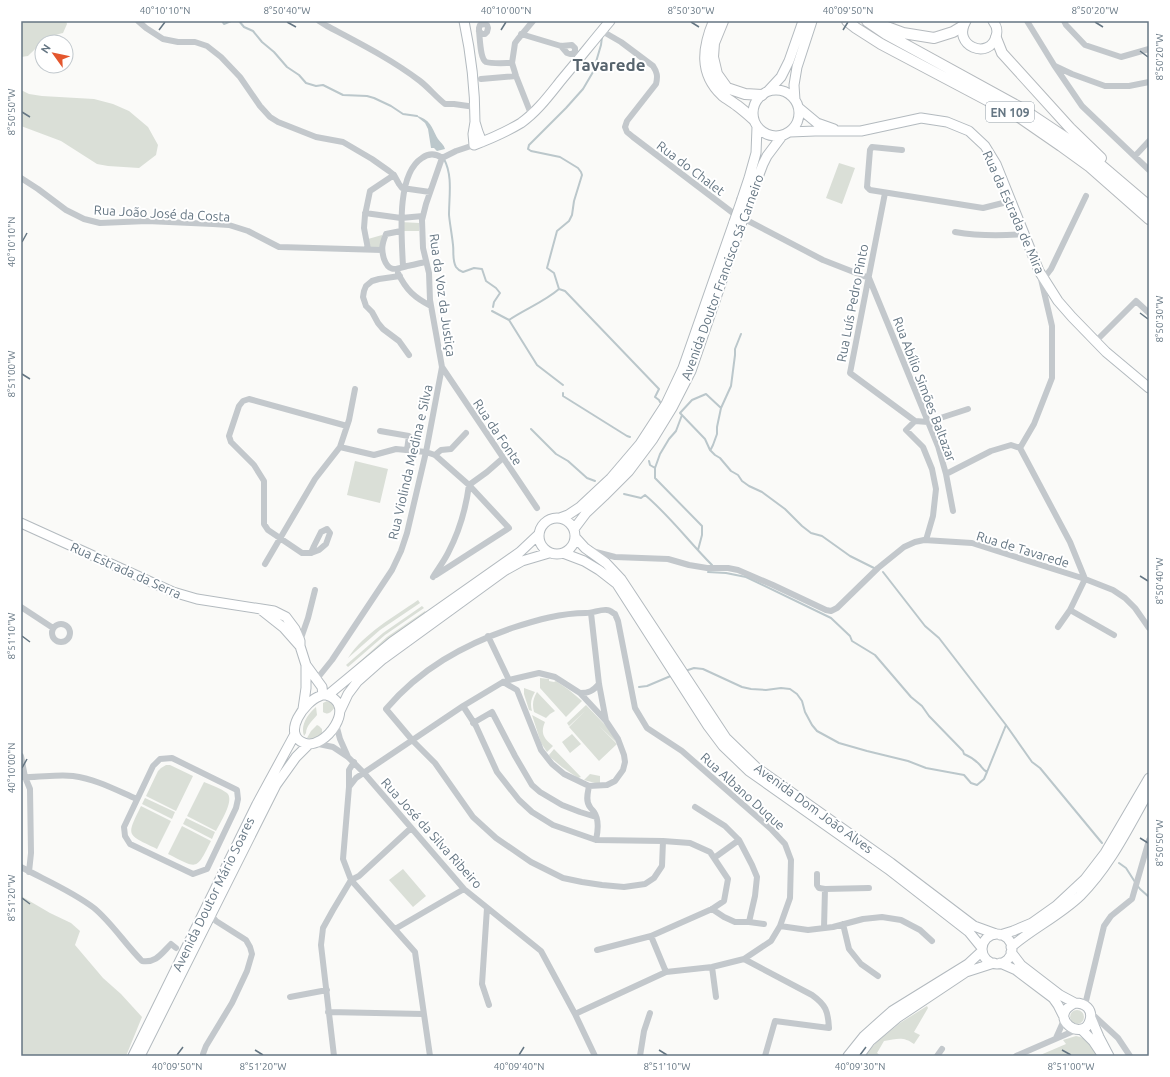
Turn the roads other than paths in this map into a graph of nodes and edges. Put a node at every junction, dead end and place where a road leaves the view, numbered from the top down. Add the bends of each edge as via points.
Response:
1 (138, 21) edge
2 (319, 21) edge
3 (464, 21) edge
4 (533, 21) edge
5 (610, 21) edge
6 (723, 21) edge
7 (802, 21) edge
8 (812, 21) edge
9 (847, 21) edge
10 (867, 21) edge
11 (871, 21) edge
12 (993, 21) edge
13 (1027, 21) edge
14 (1064, 21) edge
15 (965, 23) edge
16 (714, 26) edge
17 (479, 31) dead end
18 (602, 31) junction
19 (522, 34) junction
20 (996, 38) junction
21 (561, 46) dead end
22 (1149, 52) edge
23 (512, 63) junction
24 (1054, 65) junction
25 (516, 76) junction
26 (481, 79) dead end
27 (1149, 82) edge
28 (765, 93) junction
29 (797, 104) junction
30 (475, 107) junction
31 (531, 114) junction
32 (755, 123) junction
33 (841, 131) junction
34 (786, 134) junction
35 (1149, 141) edge
36 (478, 143) junction
37 (902, 150) dead end
38 (1135, 156) junction
39 (442, 158) junction
40 (1149, 170) edge
41 (394, 175) junction
42 (21, 178) edge
43 (1128, 187) junction
44 (404, 189) junction
45 (430, 192) junction
46 (885, 193) junction
47 (1086, 196) dead end
48 (746, 200) junction
49 (1011, 201) junction
50 (1149, 206) edge
51 (365, 213) junction
52 (423, 216) junction
53 (401, 218) junction
54 (1149, 219) edge
55 (737, 224) junction
56 (401, 231) junction
57 (955, 232) dead end
58 (1024, 234) junction
59 (368, 249) junction
60 (382, 250) junction
61 (426, 262) junction
62 (400, 271) junction
63 (1042, 275) junction
64 (869, 278) junction
65 (432, 306) junction
66 (1149, 313) edge
67 (1096, 341) junction
68 (409, 355) dead end
69 (442, 367) junction
70 (1149, 388) edge
71 (355, 389) dead end
72 (968, 409) dead end
73 (915, 421) junction
74 (928, 422) junction
75 (347, 426) junction
76 (380, 431) dead end
77 (466, 433) dead end
78 (340, 447) junction
79 (1020, 448) junction
80 (407, 450) junction
81 (426, 452) junction
82 (435, 455) junction
83 (503, 458) junction
84 (946, 474) junction
85 (469, 485) junction
86 (537, 508) dead end
87 (953, 511) dead end
88 (560, 518) junction
89 (21, 523) edge
90 (574, 533) junction
91 (538, 535) junction
92 (280, 538) junction
93 (926, 540) junction
94 (585, 548) junction
95 (311, 553) dead end
96 (549, 553) junction
97 (563, 553) junction
98 (265, 564) dead end
99 (1084, 579) junction
100 (315, 590) dead end
101 (21, 607) edge
102 (1070, 610) junction
103 (590, 613) junction
104 (1058, 627) dead end
105 (53, 628) dead end
106 (1149, 628) edge
107 (1114, 635) dead end
108 (488, 636) junction
109 (300, 643) junction
110 (306, 665) junction
111 (316, 680) junction
112 (506, 681) junction
113 (599, 684) junction
114 (580, 693) junction
115 (326, 695) junction
116 (463, 706) junction
117 (303, 709) junction
118 (340, 711) junction
119 (606, 721) junction
120 (473, 723) junction
121 (336, 724) junction
122 (295, 734) junction
123 (413, 741) junction
124 (312, 744) junction
125 (21, 756) edge
126 (348, 757) junction
127 (354, 762) junction
128 (364, 773) junction
129 (23, 777) edge
130 (1149, 778) edge
131 (590, 786) junction
132 (349, 787) junction
133 (1149, 792) edge
134 (137, 799) junction
135 (695, 807) dead end
136 (596, 817) junction
137 (411, 828) junction
138 (596, 840) junction
139 (739, 840) junction
140 (1149, 840) edge
141 (663, 841) junction
142 (714, 858) junction
143 (21, 867) edge
144 (29, 872) junction
145 (817, 874) dead end
146 (351, 880) junction
147 (870, 888) dead end
148 (464, 889) junction
149 (826, 890) junction
150 (487, 908) junction
151 (712, 909) junction
152 (210, 914) junction
153 (749, 922) junction
154 (764, 924) dead end
155 (843, 924) junction
156 (780, 926) junction
157 (824, 928) junction
158 (395, 929) junction
159 (998, 934) junction
160 (651, 936) junction
161 (932, 941) dead end
162 (176, 948) dead end
163 (982, 949) junction
164 (1011, 949) junction
165 (597, 950) dead end
166 (744, 959) junction
167 (997, 963) junction
168 (712, 967) junction
169 (666, 972) junction
170 (878, 976) dead end
171 (327, 990) junction
172 (290, 997) dead end
173 (716, 997) dead end
174 (1075, 1003) junction
175 (489, 1005) dead end
176 (1085, 1005) junction
177 (328, 1012) junction
178 (650, 1013) dead end
179 (423, 1014) junction
180 (575, 1014) junction
181 (1091, 1016) junction
182 (1064, 1018) junction
183 (1078, 1030) junction
184 (1056, 1038) junction
185 (942, 1049) dead end
186 (203, 1055) edge
187 (133, 1056) edge
188 (140, 1056) edge
189 (334, 1056) edge
190 (430, 1056) edge
191 (595, 1056) edge
192 (640, 1056) edge
193 (765, 1056) edge
194 (848, 1056) edge
195 (859, 1056) edge
196 (937, 1056) edge
197 (1016, 1056) edge
198 (1103, 1056) edge
199 (1109, 1056) edge
200 (1130, 1056) edge

1 - 41 street via 163,39 207,46 240,77 260,106 278,122 316,137 343,142
2 - 30 street via 394,62 432,90 444,104
3 - 30 main road via 471,58
4 - 19 street
5 - 18 main road
6 - 16 main road
7 - 28 main road via 789,61 781,76
8 - 29 main road via 797,67 794,85
9 - 54 main road, EN 109 via 881,44 1019,117 1090,167
10 - 43 main road, EN 109 via 1021,108 1096,160
11 - 15 main road via 903,33 934,38 953,32
12 - 20 main road via 996,24
13 - 24 street
14 - 22 street via 1085,45 1121,57
15 - 20 main road via 962,33 964,39 974,48 987,47
16 - 28 main road via 713,57 717,74 727,88 745,94
16 - 32 main road via 707,40 704,55 710,79 721,94
17 - 23 street via 482,58 485,61
18 - 31 main road
18 - 64 street, Rua do Chalet via 653,66 658,77 656,84 627,121 625,127 632,137 733,213 823,260
19 - 21 street
19 - 23 street via 515,44
20 - 43 main road via 1002,53
23 - 25 street
24 - 27 street via 1105,86 1129,86
24 - 38 street via 1082,106
25 - 26 street
25 - 31 street
28 - 29 main road via 783,91 790,94
28 - 32 main road via 754,106
29 - 33 main road, Rua da Estrada de Mira via 817,123
29 - 34 main road via 800,115 798,121 795,128
30 - 36 main road via 473,134
31 - 36 main road via 503,133
32 - 34 main road via 768,136
32 - 48 main road, Avenida Doutor Francisco Sá Carneiro via 756,153
33 - 34 main road, Rua da Estrada de Mira
33 - 49 main road, Rua da Estrada de Mira via 861,131 920,118 947,122 969,131 985,146 996,164
34 - 48 main road, Avenida Doutor Francisco Sá Carneiro via 765,160
35 - 38 street
36 - 39 street
37 - 46 street via 872,147 870,150 867,188
38 - 40 street
39 - 44 street via 433,154 420,159 410,171
39 - 45 street, Rua da Voz da Justiça
41 - 44 street
41 - 51 street via 370,191
42 - 59 street, Rua João José da Costa via 66,210 100,223 147,221 213,224 248,231 279,246
43 - 50 main road, EN 109
44 - 45 street
44 - 53 street
45 - 52 street, Rua da Voz da Justiça
46 - 49 street via 983,208
46 - 64 street, Rua Luís Pedro Pinto
47 - 63 street via 1051,269
48 - 55 main road, Avenida Doutor Francisco Sá Carneiro, bridge
49 - 58 main road, Rua da Estrada de Mira
51 - 53 street
51 - 59 street via 364,228
52 - 53 street
52 - 61 street, Rua da Voz da Justiça via 423,248
53 - 56 street
55 - 88 main road, Avenida Doutor Francisco Sá Carneiro via 683,368 666,404 647,434 611,478 580,507
55 - 90 main road, Avenida Doutor Francisco Sá Carneiro via 691,371 672,408 629,471 586,513
56 - 60 street via 386,234
56 - 62 street
57 - 58 street via 1001,236
58 - 63 main road, Rua da Estrada de Mira
59 - 60 street, Rua João José da Costa
60 - 62 street via 386,264
61 - 62 street
61 - 65 street, Rua da Voz da Justiça
62 - 65 street via 408,290
62 - 68 street via 372,281 366,286 363,297 378,323 399,341
63 - 67 main road, Rua da Estrada de Mira via 1063,306
63 - 79 street via 1052,326 1052,378 1034,424
64 - 73 street, Rua Luís Pedro Pinto via 850,373
64 - 74 street, Rua Abílio Simões Baltazar
65 - 69 street, Rua da Voz da Justiça
66 - 67 street via 1136,301
67 - 70 main road, Rua da Estrada de Mira
69 - 81 street, Rua Violinda Medina e Silva
69 - 83 street, Rua da Fonte
71 - 75 street
72 - 74 street
73 - 74 street
73 - 93 street via 906,430 923,447 936,489
74 - 84 street, Rua Abílio Simões Baltazar
75 - 78 street
75 - 92 street via 249,399 238,406 229,436 231,442 254,465 264,481 264,524
76 - 80 street via 409,436
77 - 82 street via 451,449 441,450
78 - 80 street via 374,455 396,449
78 - 92 street via 315,479
79 - 84 street via 1011,445 991,451
79 - 99 street via 1070,542
80 - 81 street
81 - 82 street
81 - 111 street, Rua Violinda Medina e Silva via 401,551 392,570
82 - 85 street
83 - 85 street
83 - 86 street, Rua da Fonte
84 - 87 street, Rua Abílio Simões Baltazar
85 - 85 street via 459,527 448,554 433,577 509,528
88 - 90 main road via 571,524
88 - 91 main road via 543,523
89 - 109 main road, Rua Estrada da Serra via 173,592 197,599 258,608
90 - 94 main road, Avenida Dom João Alves
90 - 97 main road via 572,547
91 - 96 main road via 541,546
91 - 115 main road via 520,552 389,644
92 - 95 street via 302,553
92 - 98 street
93 - 94 street, Rua de Tavarede via 904,547 831,611 738,570 707,568 668,559 615,557
93 - 99 street, Rua de Tavarede via 972,543
94 - 159 main road, Avenida Dom João Alves via 606,563 621,579 726,738 757,768 891,862 974,926
96 - 97 main road
96 - 118 main road via 522,561 504,571 383,659 357,682
97 - 163 main road, Avenida Dom João Alves via 584,561 617,584 708,726 723,746 749,771 888,869 969,932
99 - 102 street
99 - 106 street, Rua de Tavarede via 1113,590 1125,598
100 - 109 street
101 - 105 street
102 - 104 street
102 - 107 street
103 - 108 street via 569,613 534,620
103 - 113 street
103 - 156 street, Rua Albano Duque via 608,610 615,614 635,708 647,728 682,751 785,844 791,860 790,898
108 - 112 street
108 - 123 street via 437,663 386,709
109 - 110 main road, Rua Estrada da Serra
110 - 111 main road
110 - 117 main road
111 - 115 main road
112 - 114 street via 539,673 555,677
112 - 116 street
112 - 131 street via 516,690 542,750 552,764 564,774
113 - 114 street via 589,693
113 - 119 street
114 - 119 street
115 - 117 main road via 315,698
115 - 118 main road via 336,700
116 - 120 street
116 - 123 street
117 - 122 main road via 294,728
118 - 121 main road
119 - 131 street via 618,739 624,755 623,770 615,781 607,785
120 - 136 street via 492,712 532,785 568,807
120 - 138 street via 497,772 519,800 553,825
121 - 124 main road via 326,736
121 - 126 street, Rua José da Silva Ribeiro
122 - 124 main road via 303,742
122 - 187 main road, Avenida Doutor Mário Soares via 257,804
123 - 128 street
123 - 141 street via 435,763 473,817 496,838 531,862 563,878 609,886 645,884 654,878 662,866
124 - 126 street, Rua José da Silva Ribeiro via 333,748
124 - 152 main road, Avenida Doutor Mário Soares via 296,757 278,782
125 - 129 street
126 - 127 street, Rua José da Silva Ribeiro
127 - 128 street, Rua José da Silva Ribeiro
127 - 132 street via 349,770
128 - 132 street
128 - 137 street, Rua José da Silva Ribeiro
129 - 134 street via 73,776 93,780
129 - 144 street via 30,789
130 - 159 main road via 1105,853 1085,879 1056,906 1032,923
131 - 136 street via 588,804
132 - 146 street via 343,858
133 - 164 main road via 1114,854 1099,875 1058,915 1024,937
134 - 134 street via 124,827 125,836 130,844 193,874 207,869 238,799 237,790 172,758 160,759 153,766
135 - 139 street via 725,826
136 - 138 street
137 - 146 street via 359,876
137 - 148 street, Rua José da Silva Ribeiro
138 - 141 street
139 - 142 street
139 - 153 street via 757,877
140 - 176 street via 1132,899 1111,916 1104,926
141 - 142 street via 690,843 710,852
142 - 151 street via 728,879 724,901
143 - 144 street
144 - 162 street via 82,899 95,909 142,961 149,962 155,959 171,944
145 - 149 street via 817,885
146 - 158 street
146 - 171 street via 323,928 321,945
147 - 149 street
148 - 150 street, Rua José da Silva Ribeiro
148 - 158 street
149 - 157 street
150 - 175 street via 482,984
150 - 180 street, Rua José da Silva Ribeiro via 540,951
151 - 153 street via 735,922
151 - 160 street
152 - 186 street via 216,921 246,940 252,954 232,1003
152 - 188 main road, Avenida Doutor Mário Soares
153 - 154 street
155 - 157 street
155 - 161 street via 882,916 901,920 920,930
155 - 170 street via 849,949 861,964
156 - 157 street via 808,930
156 - 166 street, Rua Albano Duque via 771,941
158 - 179 street via 415,952
159 - 163 main road via 988,937
159 - 164 main road via 1008,939
160 - 165 street
160 - 169 street
163 - 167 main road via 986,959
163 - 194 main road via 968,964 892,1010 864,1036
164 - 167 main road via 1007,959
164 - 174 main road via 1023,967
166 - 168 street, Rua Albano Duque
166 - 193 street via 812,995 826,1008 828,1028 775,1021
167 - 182 main road via 1016,970 1053,998
167 - 195 main road via 966,972 897,1018 870,1041
168 - 169 street, Rua Albano Duque
168 - 173 street
169 - 180 street, Rua Albano Duque
171 - 172 street
171 - 177 street
174 - 176 main road
174 - 182 main road via 1070,1006
176 - 181 main road via 1089,1008
177 - 179 street
177 - 189 street
178 - 192 street
179 - 190 street
180 - 191 street, Rua José da Silva Ribeiro
181 - 183 main road via 1086,1027
181 - 199 main road
181 - 200 street via 1118,1038
182 - 183 main road via 1071,1028
182 - 184 street
183 - 184 street
183 - 198 main road via 1093,1041
184 - 197 street
185 - 196 street

